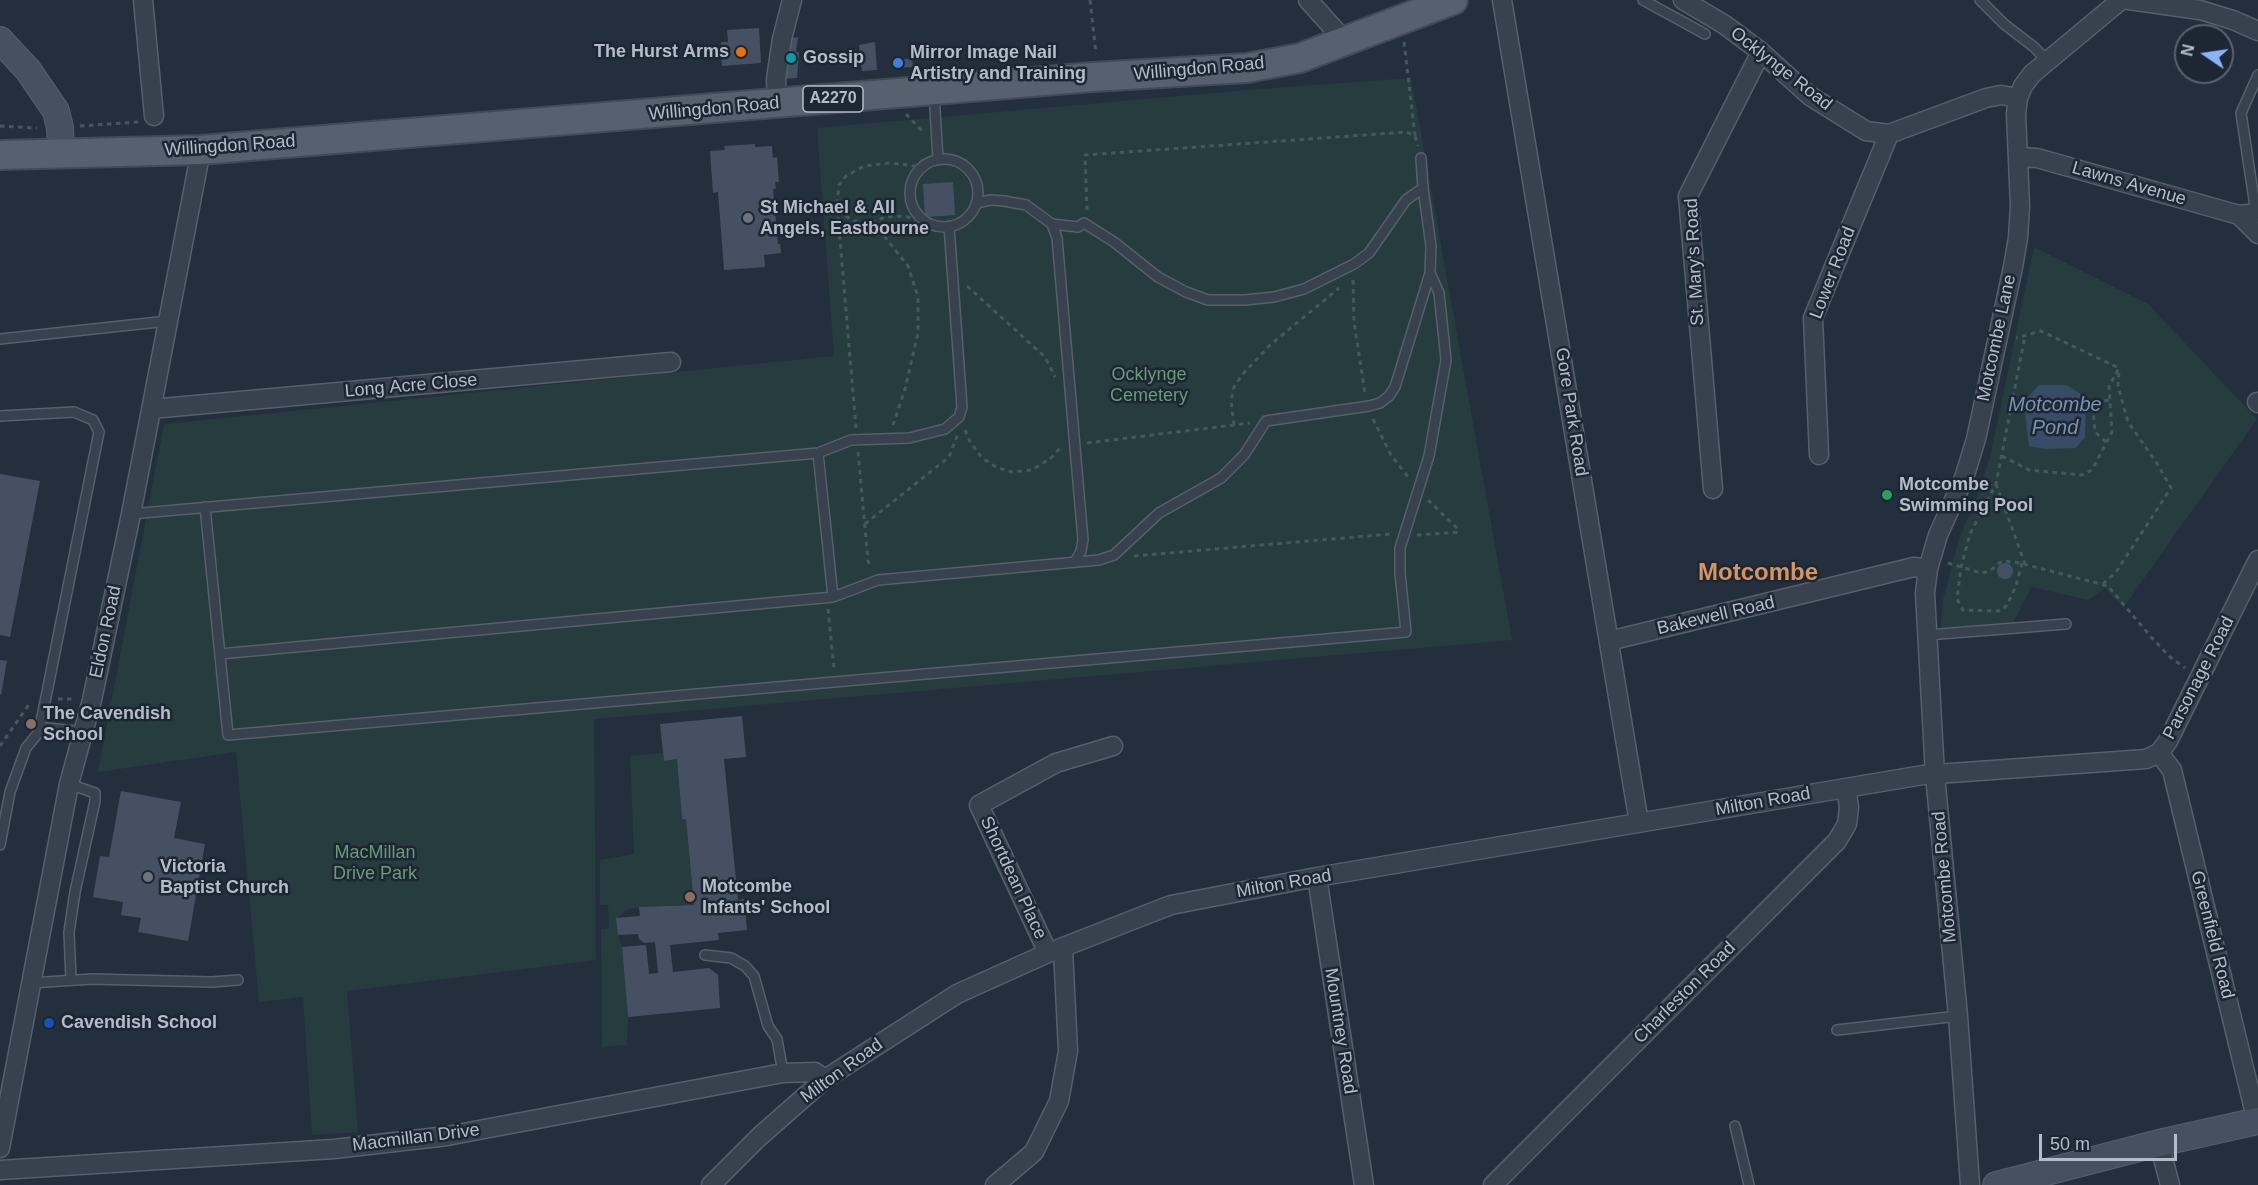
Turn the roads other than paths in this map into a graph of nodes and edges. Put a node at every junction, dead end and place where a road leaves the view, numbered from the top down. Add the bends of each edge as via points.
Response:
1 (143, 0) edge
2 (792, 0) edge
3 (1308, 0) edge
4 (1453, 0) edge
5 (1502, 0) edge
6 (1643, 0) edge
7 (1683, 0) edge
8 (1980, 0) edge
9 (2121, 0) edge
10 (2129, 0) edge
11 (2258, 31) edge
12 (1705, 34) dead end
13 (0, 40) edge
14 (1343, 42) junction
15 (1761, 52) junction
16 (2047, 61) junction
17 (2258, 75) edge
18 (934, 90) junction
19 (2018, 99) junction
20 (777, 104) junction
21 (154, 116) dead end
22 (1889, 134) junction
23 (201, 150) junction
24 (61, 154) junction
25 (0, 155) edge
26 (1421, 158) road end
27 (2019, 158) junction
28 (938, 160) junction
29 (1423, 188) junction
30 (976, 203) junction
31 (2251, 214) edge
32 (1052, 224) junction
33 (949, 226) junction
34 (2258, 234) edge
35 (1430, 273) junction
36 (168, 321) junction
37 (0, 339) edge
38 (671, 362) dead end
39 (151, 409) junction
40 (0, 416) edge
41 (818, 453) junction
42 (1819, 455) dead end
43 (1713, 489) dead end
44 (205, 507) junction
45 (130, 514) junction
46 (2258, 560) edge
47 (1075, 562) junction
48 (1929, 564) junction
49 (833, 597) junction
50 (2066, 624) dead end
51 (1927, 635) junction
52 (1609, 641) junction
53 (220, 654) junction
54 (39, 732) junction
55 (84, 732) junction
56 (1113, 746) dead end
57 (2159, 753) junction
58 (1935, 774) junction
59 (69, 784) junction
60 (1846, 789) junction
61 (1639, 823) junction
62 (0, 845) edge
63 (1317, 877) junction
64 (1055, 951) junction
65 (705, 955) dead end
66 (71, 980) junction
67 (238, 980) dead end
68 (30, 983) junction
69 (1958, 1016) junction
70 (1837, 1030) dead end
71 (783, 1073) junction
72 (825, 1079) junction
73 (2257, 1121) edge
74 (1735, 1126) dead end
75 (2159, 1143) junction
76 (0, 1148) edge
77 (0, 1170) edge
78 (711, 1185) edge
79 (995, 1185) edge
80 (1364, 1185) edge
81 (1493, 1185) edge
82 (1749, 1185) edge
83 (1970, 1185) edge
84 (1996, 1185) edge
85 (2170, 1185) edge

1 - 21 street
2 - 20 street via 776,79
3 - 14 street
4 - 14 main road, Willingdon Road / A2270
5 - 52 street, Gore Park Road
6 - 12 lane
7 - 15 street, Ocklynge Road
8 - 16 lane
9 - 16 street
10 - 11 street via 2200,10
13 - 24 street via 28,70 56,111
14 - 18 main road, Willingdon Road / A2270 via 1299,58 1247,68
15 - 22 street, Ocklynge Road via 1810,96 1866,131
15 - 43 street, St. Mary's Road via 1688,196
16 - 19 street via 2032,74
17 - 31 lane via 2241,113
18 - 20 main road, Willingdon Road / A2270
18 - 28 lane
19 - 22 street via 2001,95 1986,98
19 - 27 street, Motcombe Lane
20 - 23 main road, Willingdon Road / A2270
22 - 42 street, Lower Road via 1813,318
23 - 24 main road, Willingdon Road / A2270
23 - 36 street, Eldon Road
24 - 25 main road, Willingdon Road / A2270
26 - 29 lane
27 - 31 street, Lawns Avenue via 2037,158
27 - 48 street, Motcombe Lane via 2018,238 1976,439
28 - 30 lane via 949,159 968,169 978,188
28 - 33 lane via 923,167 910,192 912,204 926,222
29 - 32 lane via 1406,200 1369,253 1354,264 1304,289 1245,300 1208,300 1158,277 1084,223 1078,227
29 - 35 lane via 1431,246
30 - 32 lane via 991,200 1026,205
30 - 33 lane via 968,217
31 - 34 street, Lawns Avenue
32 - 47 lane via 1057,238 1083,540
33 - 41 lane via 962,407 959,417 945,429 909,438 857,439
35 - 47 lane via 1389,396 1369,406 1266,421 1244,455 1221,478 1159,513 1114,555
35 - 53 lane via 1439,293 1446,360 1429,456 1400,548 1406,632 228,735
36 - 37 lane
36 - 39 street, Eldon Road
38 - 39 street, Long Acre Close
39 - 45 street, Eldon Road
40 - 54 lane via 74,412 93,420 99,432
41 - 44 lane
41 - 49 lane
44 - 45 lane
44 - 53 lane
45 - 55 street, Eldon Road
46 - 57 street, Parsonage Road
47 - 49 lane via 878,579
48 - 51 street, Motcombe Road via 1925,593
48 - 52 street, Bakewell Road
49 - 53 lane
50 - 51 lane
51 - 58 street, Motcombe Road
52 - 61 street, Gore Park Road
54 - 55 lane via 48,728
54 - 62 lane via 26,748 10,792
55 - 59 street, Eldon Road
56 - 64 street, Shortdean Place via 1056,763 979,805
57 - 58 street, Parsonage Road via 2146,759
57 - 73 street, Greenfield Road via 2172,770
58 - 60 street, Milton Road
58 - 69 street, Motcombe Road
59 - 66 lane via 95,793 69,932
59 - 68 street, Eldon Road
60 - 61 street, Milton Road
60 - 81 street, Charleston Road via 1847,825 1837,841
61 - 63 street, Milton Road
63 - 64 street, Milton Road via 1171,905
63 - 80 street, Mountney Road
64 - 72 street, Milton Road via 957,993
64 - 79 street via 1068,1051 1059,1101 1034,1152
65 - 71 lane via 731,958 754,976 768,1026 777,1039
66 - 67 lane
66 - 68 lane
68 - 76 street, Eldon Road
69 - 70 lane
69 - 83 street, Motcombe Road
71 - 72 street, Macmillan Drive via 815,1072
71 - 77 street, Macmillan Drive via 447,1136 334,1149
72 - 78 street, Milton Road
73 - 75 street
74 - 82 lane
75 - 84 street
75 - 85 street

